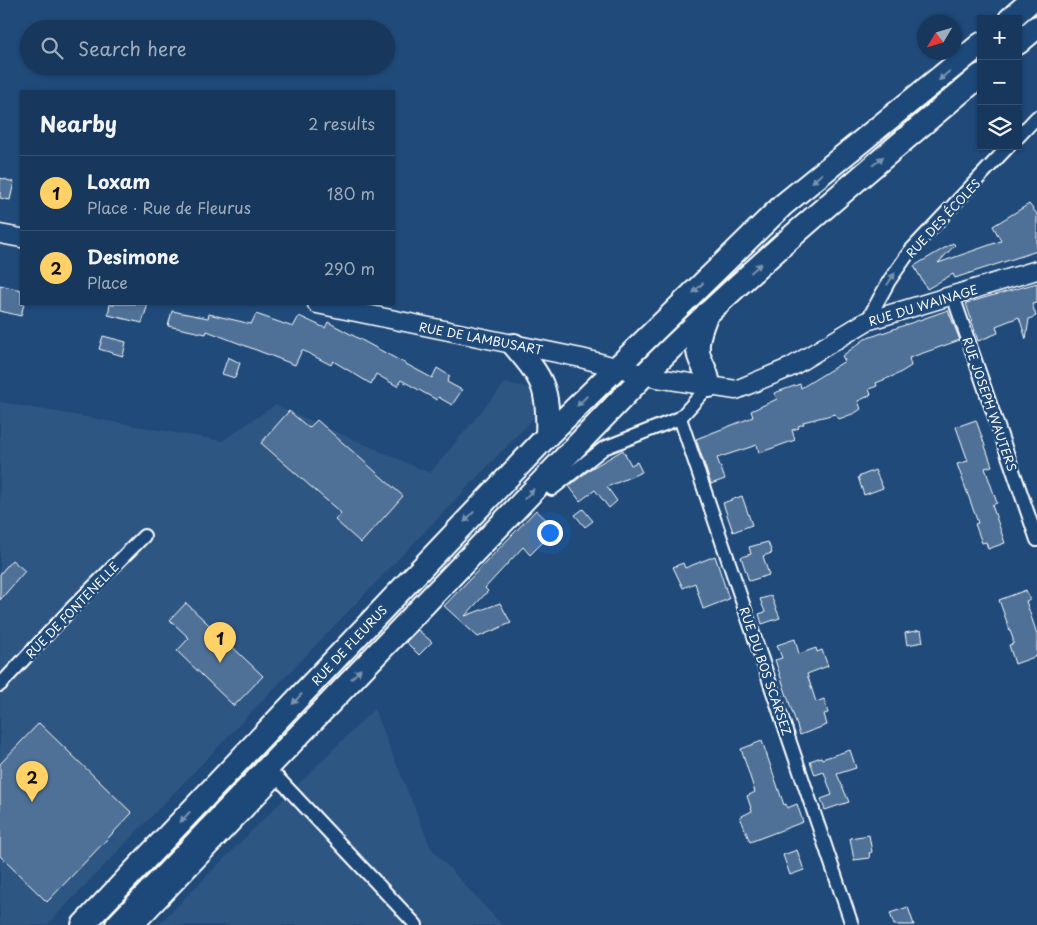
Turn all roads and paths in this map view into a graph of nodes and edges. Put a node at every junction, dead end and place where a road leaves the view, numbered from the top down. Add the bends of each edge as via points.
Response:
1 (1032, 0) edge
2 (1015, 15) edge
3 (1037, 27) edge
4 (1022, 40) edge
5 (977, 47) edge
6 (977, 78) edge
7 (1037, 117) edge
8 (1022, 133) edge
9 (1005, 150) edge
10 (0, 234) edge
11 (20, 238) edge
12 (1037, 270) edge
13 (953, 296) junction
14 (322, 305) edge
15 (708, 312) junction
16 (867, 321) junction
17 (514, 345) junction
18 (617, 366) junction
19 (645, 374) junction
20 (708, 386) junction
21 (680, 418) junction
22 (546, 436) junction
23 (552, 489) dead end
24 (144, 536) dead end
25 (1037, 540) edge
26 (0, 685) edge
27 (336, 695) junction
28 (278, 778) junction
29 (83, 925) edge
30 (117, 925) edge
31 (138, 925) edge
32 (416, 925) edge
33 (852, 925) edge

1 - 2 highway
3 - 4 highway
5 -> 18 highway, RUE DE FLEURUS via 783,205
15 -> 6 highway, RUE DE FLEURUS via 809,220
7 - 8 street
16 -> 9 street, RUE DES ÉCOLES via 910,251
10 - 11 street
12 - 13 street, RUE DU WAINAGE
13 - 16 street, RUE DU WAINAGE
13 - 25 street, RUE JOSEPH WAUTERS
14 - 17 street, RUE DE LAMBUSART
15 - 19 highway, RUE DE FLEURUS
15 - 20 highway via 698,350 708,372
16 - 20 street, RUE DU WAINAGE via 791,367 736,390
17 - 18 street, RUE DE LAMBUSART
17 - 22 highway via 537,372 548,403
18 - 19 street, RUE DE LAMBUSART
18 -> 22 highway, RUE DE FLEURUS
19 - 20 street, RUE DU WAINAGE
27 -> 19 highway, RUE DE FLEURUS
20 - 21 street
21 - 23 street via 604,448
21 - 33 street, RUE DU BOS SCARSEZ
22 -> 29 highway, RUE DE FLEURUS
24 - 26 street, RUE DE FONTENELLE
27 - 28 highway via 330,716 309,745
27 - 30 highway, RUE DE FLEURUS
28 - 31 street
28 - 32 street

